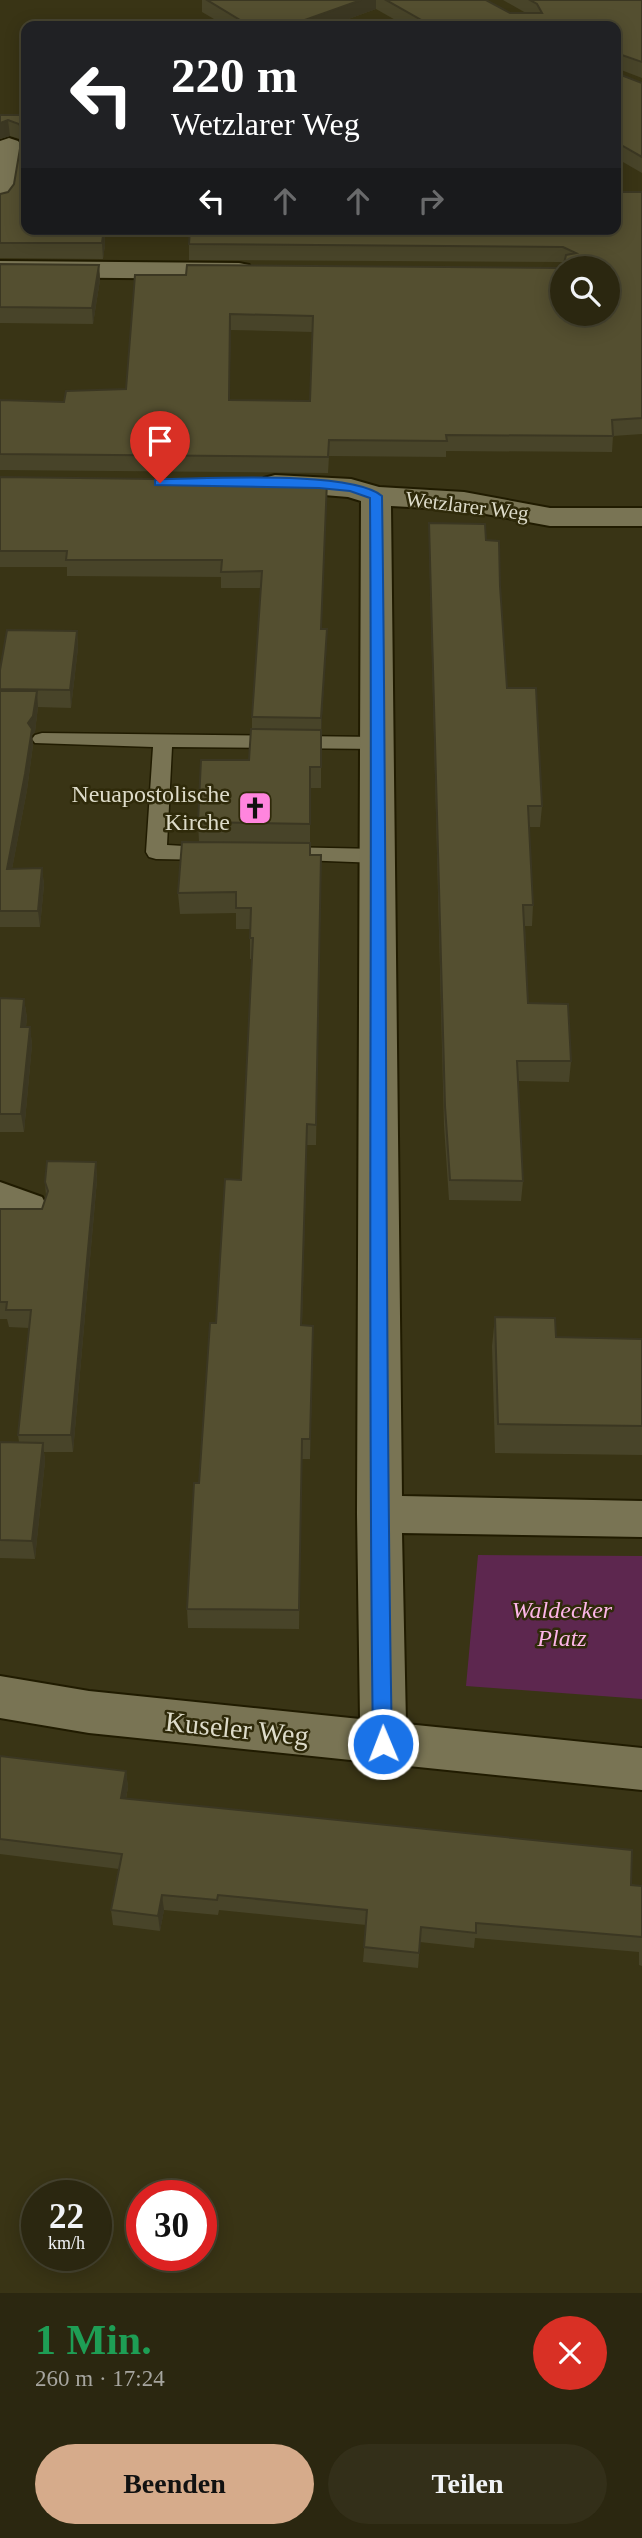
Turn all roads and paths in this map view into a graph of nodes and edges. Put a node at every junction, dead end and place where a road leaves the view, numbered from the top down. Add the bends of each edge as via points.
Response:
1 (9, 146) dead end
2 (0, 200) edge
3 (0, 270) edge
4 (260, 271) edge
5 (250, 484) edge
6 (376, 496) junction
7 (642, 517) edge
8 (42, 739) dead end
9 (163, 740) junction
10 (379, 743) junction
11 (225, 853) edge
12 (267, 854) edge
13 (379, 856) junction
14 (379, 1514) junction
15 (642, 1519) edge
16 (0, 1697) edge
17 (383, 1744) junction
18 (642, 1769) edge

1 - 2 street
3 - 4 street
5 - 6 street, Wetzlarer Weg via 319,484
6 - 7 street, Wetzlarer Weg via 464,501 551,517
6 - 10 street
8 - 9 lane
9 - 10 lane
9 - 11 lane via 156,852
10 - 13 street
12 - 13 lane
13 - 14 street
14 - 15 street
14 - 17 street
16 - 17 street, Kuseler Weg via 89,1712
17 - 18 street, Kuseler Weg

